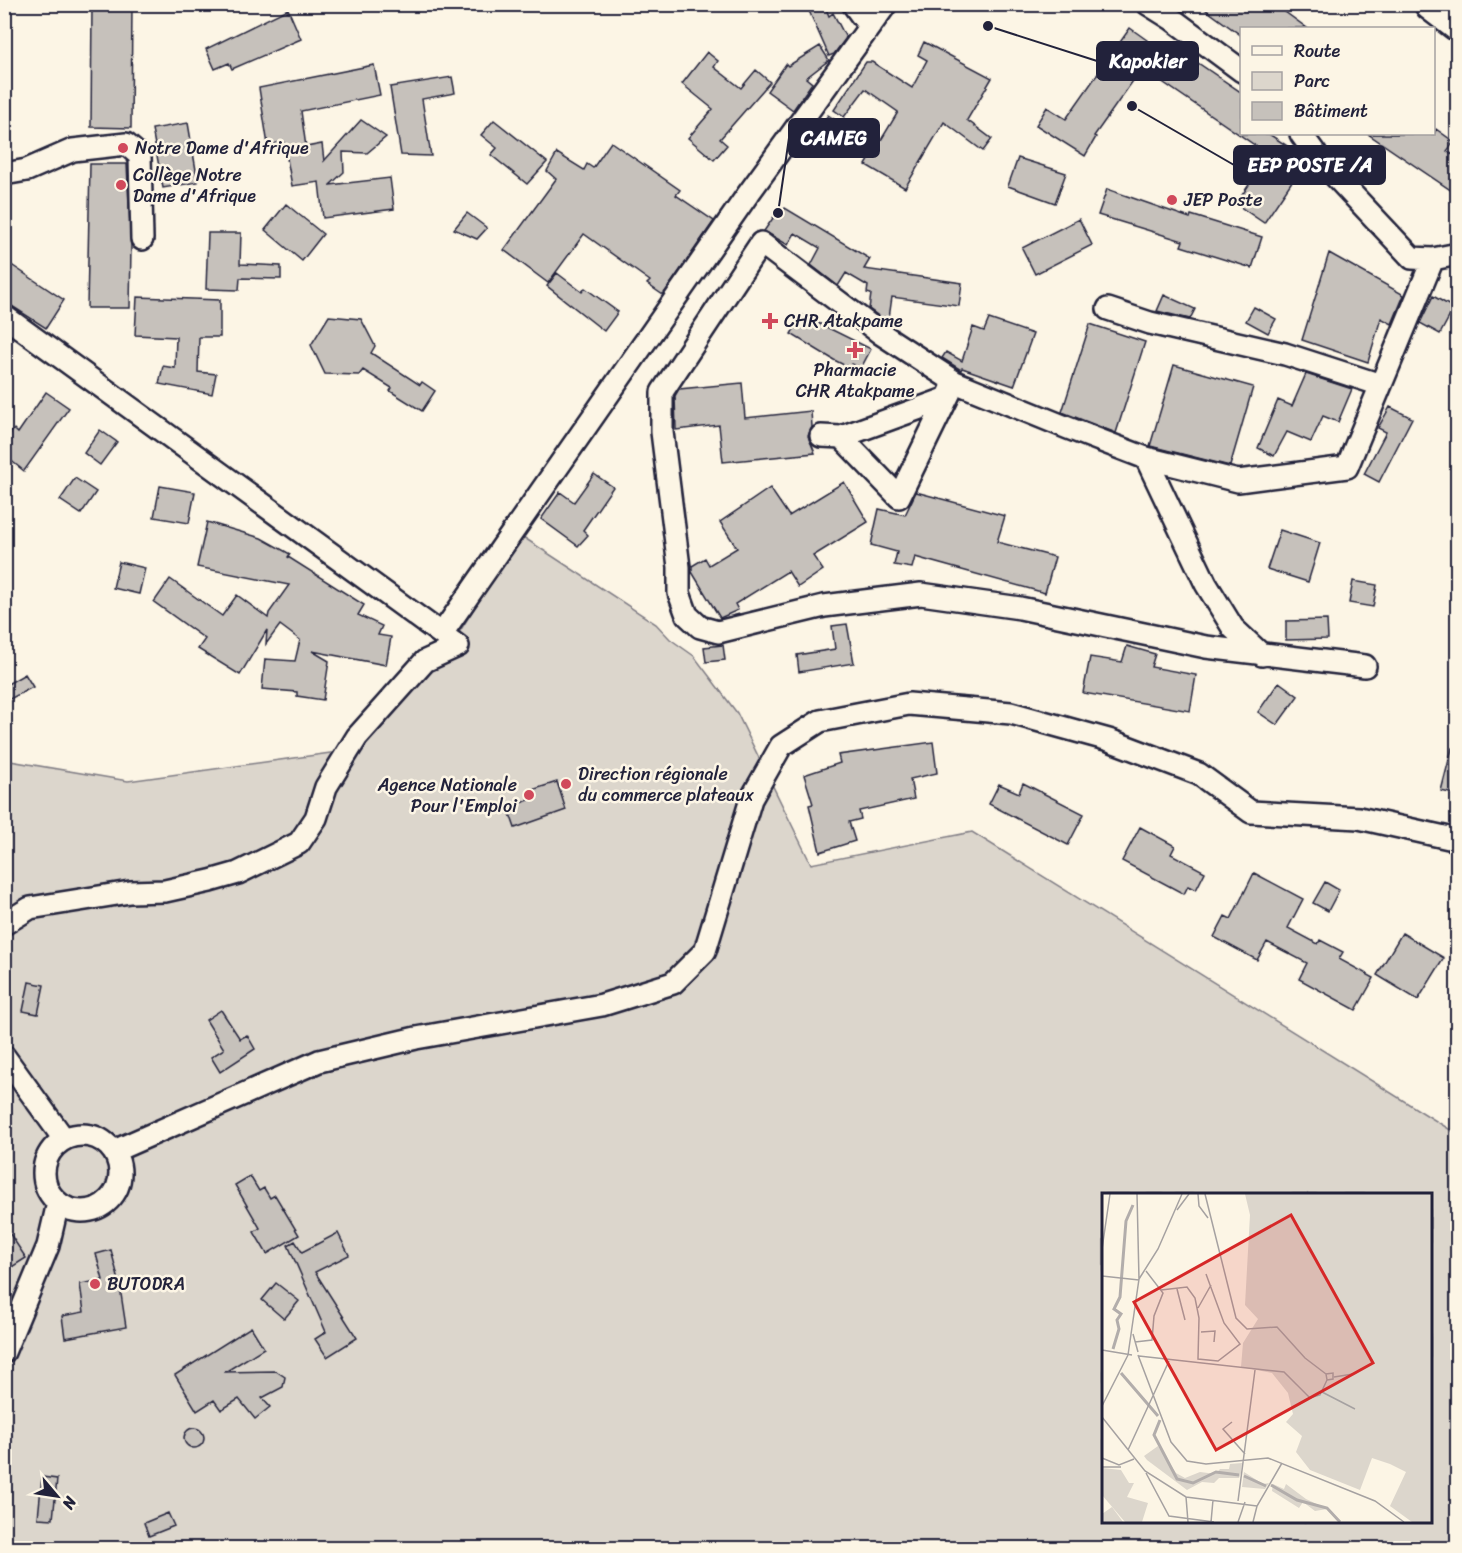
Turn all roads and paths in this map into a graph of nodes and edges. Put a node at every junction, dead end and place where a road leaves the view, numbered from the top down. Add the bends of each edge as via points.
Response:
1 (853, 4) edge
2 (886, 4) edge
3 (1148, 4) edge
4 (1432, 4) edge
5 (1458, 24) edge
6 (869, 26) junction
7 (1240, 70) edge
8 (1302, 135) edge
9 (4, 174) edge
10 (142, 239) dead end
11 (1458, 254) edge
12 (1433, 259) junction
13 (1108, 309) dead end
14 (4, 316) edge
15 (1381, 385) junction
16 (950, 391) junction
17 (1146, 458) junction
18 (443, 632) junction
19 (1262, 655) junction
20 (1365, 666) dead end
21 (1458, 840) edge
22 (4, 924) edge
23 (4, 1056) edge
24 (64, 1139) junction
25 (114, 1151) junction
26 (58, 1203) junction
27 (4, 1352) edge

1 - 6 street
2 - 6 street
3 - 7 street
4 - 5 main road
6 - 18 street
8 - 12 street via 1320,160 1412,258
9 - 10 street via 27,170 74,150 131,146 141,156
11 - 12 street
12 - 15 street
13 - 15 street via 1150,323 1285,354
14 - 18 street
15 - 17 street via 1347,468 1238,482
16 - 16 street via 831,436 899,496
16 - 17 street
16 - 19 street via 761,243 662,392 679,593 687,615 700,627 718,632 824,606 921,594 1020,608
17 - 19 street via 1206,584 1233,628
18 - 22 street via 458,646 426,661 357,737 326,787 316,818 299,843 238,873 210,881 165,891 130,892 30,908
19 - 20 street
21 - 25 street via 1359,818 1251,812 1199,774 1109,740 1011,713 909,704 820,721 781,746 751,799 705,951 673,983 603,1005 416,1038 319,1061
23 - 24 street
24 - 25 street via 94,1136
24 - 26 street via 49,1153 44,1173 45,1184
25 - 26 street via 120,1169 119,1182 106,1203 82,1211
26 - 27 street via 48,1246

